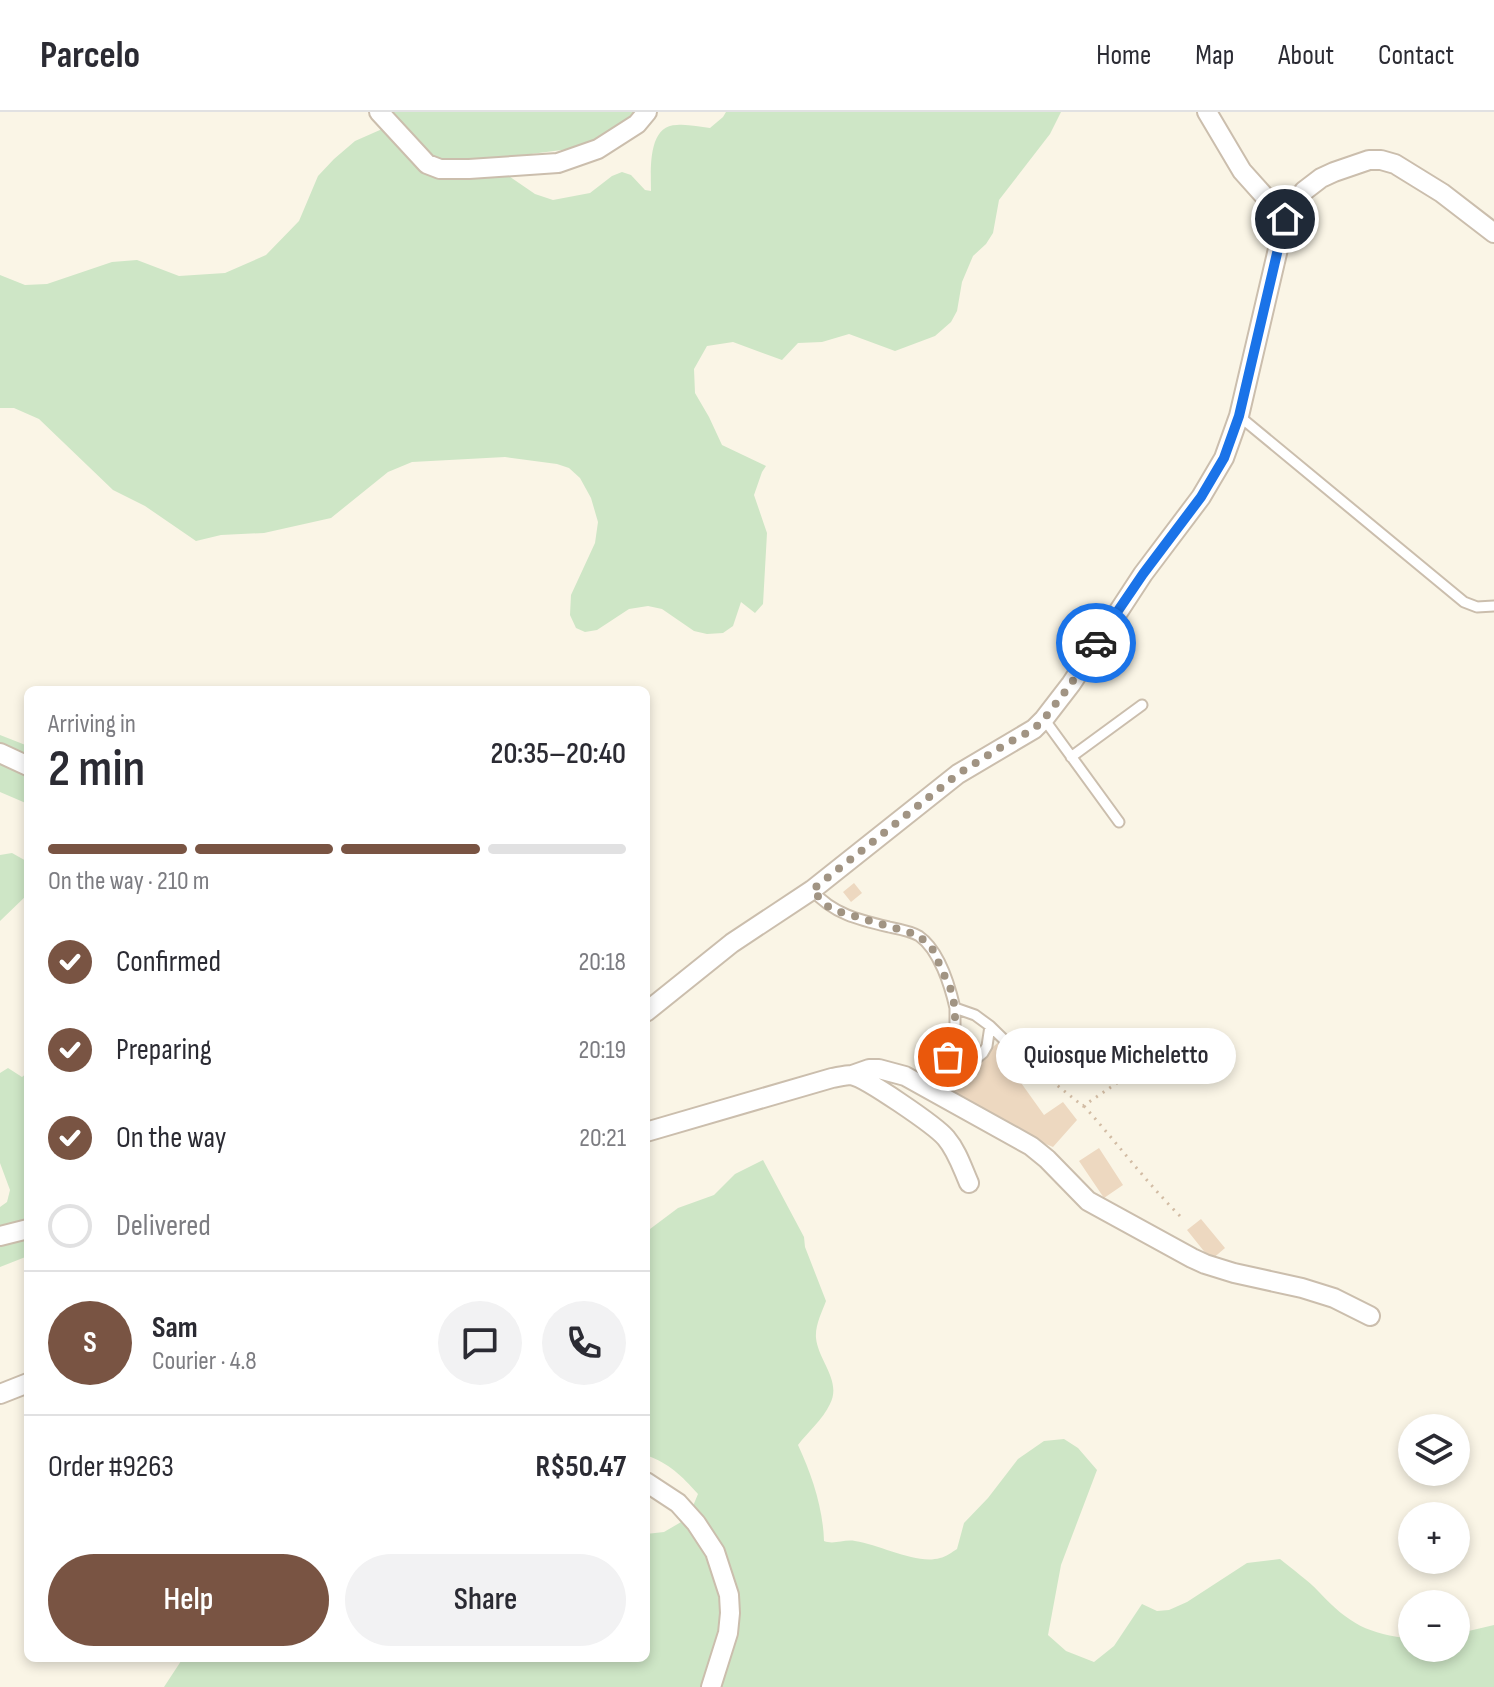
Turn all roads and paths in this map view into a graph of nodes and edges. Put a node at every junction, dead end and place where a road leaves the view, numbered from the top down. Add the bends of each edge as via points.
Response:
1 (379, 112) edge
2 (647, 112) edge
3 (1207, 112) edge
4 (1285, 219) junction
5 (1494, 233) edge
6 (1239, 416) junction
7 (1494, 606) edge
8 (1142, 705) dead end
9 (1044, 719) junction
10 (0, 753) edge
11 (1071, 757) junction
12 (24, 764) edge
13 (1119, 822) dead end
14 (812, 890) junction
15 (955, 1008) junction
16 (650, 1009) edge
17 (990, 1026) junction
18 (1157, 1056) dead end
19 (1030, 1065) joint
20 (852, 1075) junction
21 (1083, 1105) junction
22 (650, 1131) edge
23 (969, 1183) dead end
24 (1181, 1217) dead end
25 (24, 1230) edge
26 (0, 1236) edge
27 (1370, 1316) dead end
28 (24, 1385) edge
29 (0, 1394) edge
30 (650, 1485) edge
31 (711, 1687) edge

1 - 2 street via 427,164 469,169 558,163 598,149
3 - 4 street via 1242,171
4 - 5 street via 1304,191 1321,178 1381,160 1442,193
4 - 6 street
6 - 7 lane via 1464,602
6 - 9 street via 1212,480
8 - 11 lane
9 - 11 lane
9 - 14 street via 958,774
10 - 12 street
11 - 13 lane
14 - 15 lane via 837,911 918,935 932,948
14 - 16 street via 732,943
15 - 17 lane
15 - 17 lane via 955,1030 945,1046 948,1057 958,1064 970,1064 983,1053
17 - 19 lane
18 - 21 path
19 - 21 path
20 - 22 street
20 - 23 street via 945,1136
20 - 27 street via 879,1069 919,1083 1031,1146 1088,1201 1205,1264 1302,1288
21 - 24 path
25 - 26 street
28 - 29 street
30 - 31 street via 696,1523 715,1552 729,1595 728,1633

